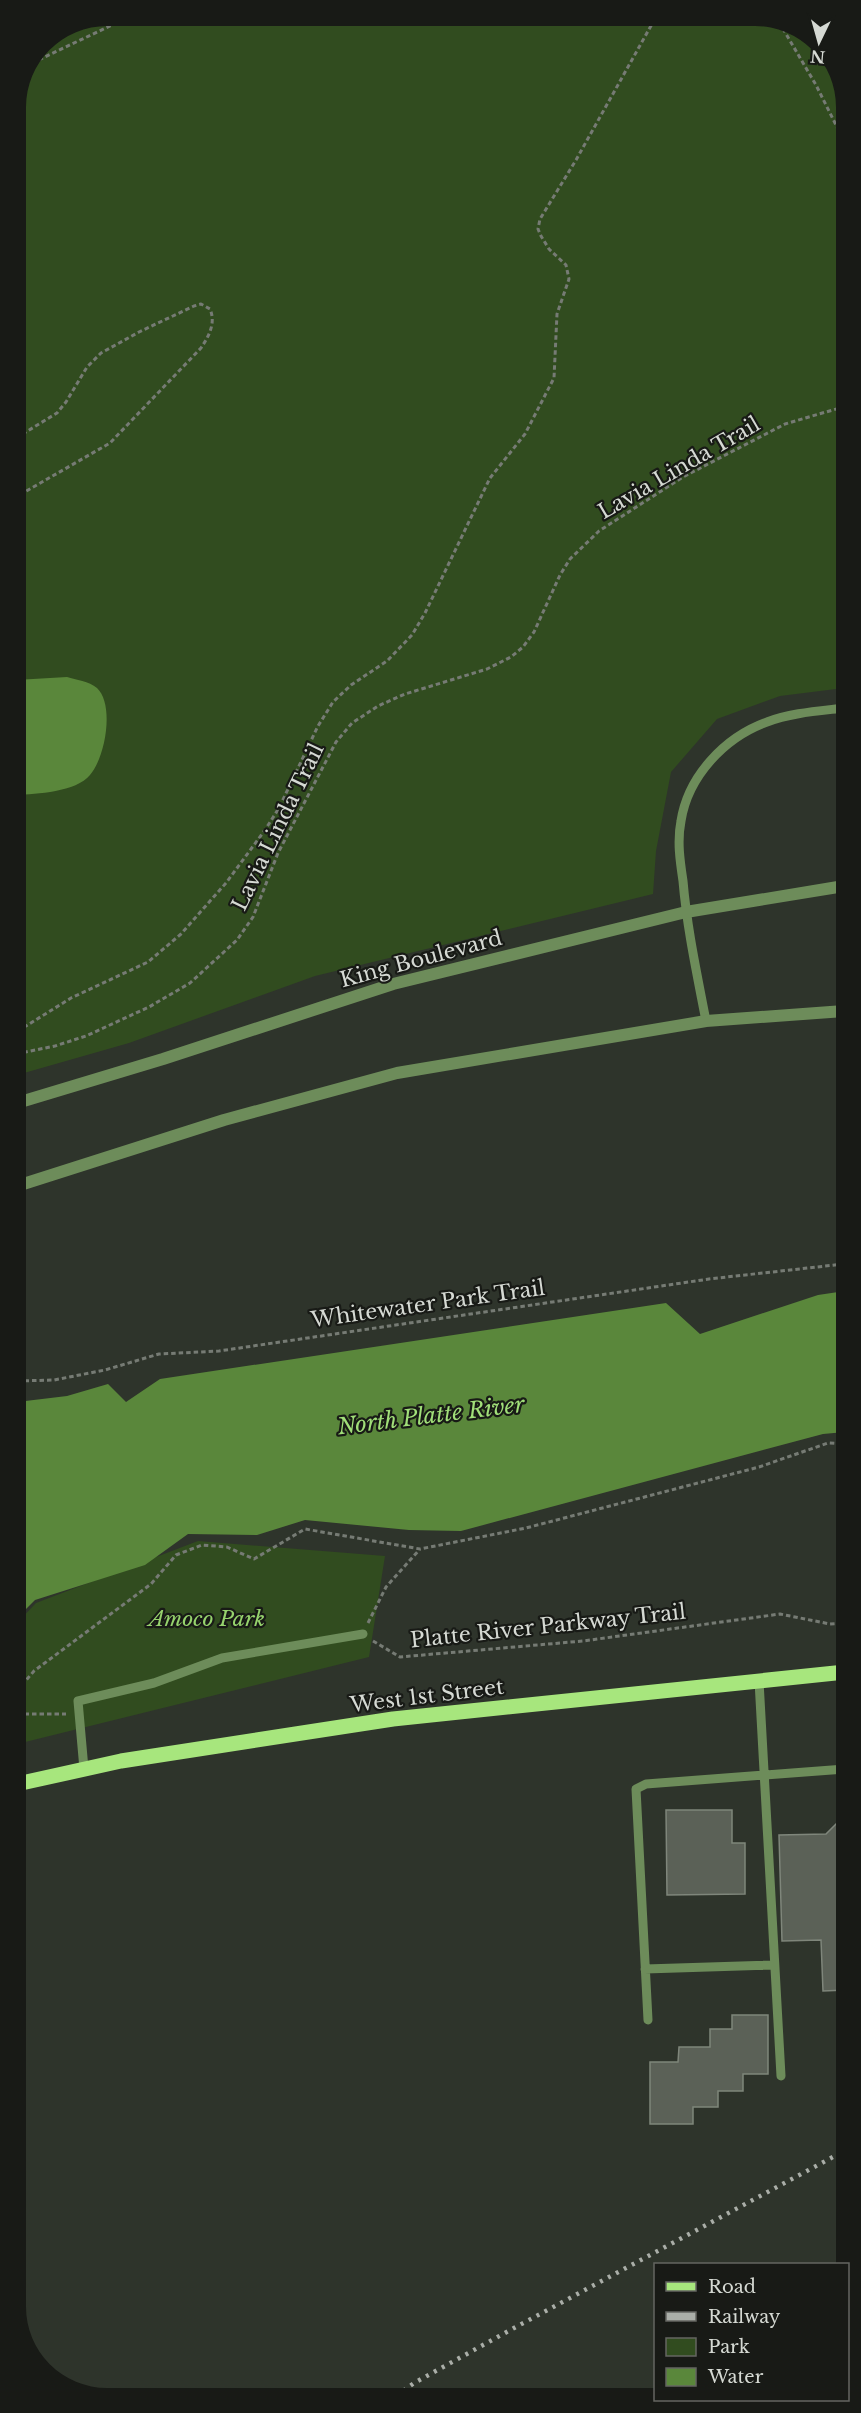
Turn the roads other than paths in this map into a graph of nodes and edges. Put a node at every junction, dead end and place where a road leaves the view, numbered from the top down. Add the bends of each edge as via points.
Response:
1 (836, 709) edge
2 (836, 887) edge
3 (686, 912) junction
4 (836, 1012) edge
5 (706, 1021) junction
6 (26, 1100) edge
7 (26, 1183) edge
8 (363, 1634) road end
9 (836, 1673) edge
10 (759, 1681) junction
11 (84, 1769) junction
12 (836, 1770) edge
13 (765, 1775) junction
14 (26, 1782) edge
15 (774, 1965) junction
16 (645, 1969) junction
17 (648, 2020) dead end
18 (781, 2076) dead end

1 - 3 lane via 769,721 746,731 718,752 701,772 688,795 681,820 679,842
2 - 3 street, King Boulevard
3 - 5 lane
3 - 6 street, King Boulevard via 393,984
4 - 5 street
5 - 7 street via 397,1072 224,1120
8 - 11 lane via 222,1658 154,1683 78,1701
9 - 10 main road, West 1st Street
10 - 11 main road, West 1st Street via 393,1719
10 - 13 lane
11 - 14 main road, West 1st Street
12 - 13 lane
13 - 15 lane
13 - 16 lane via 646,1784 636,1789
15 - 16 lane
15 - 18 lane
16 - 17 lane

